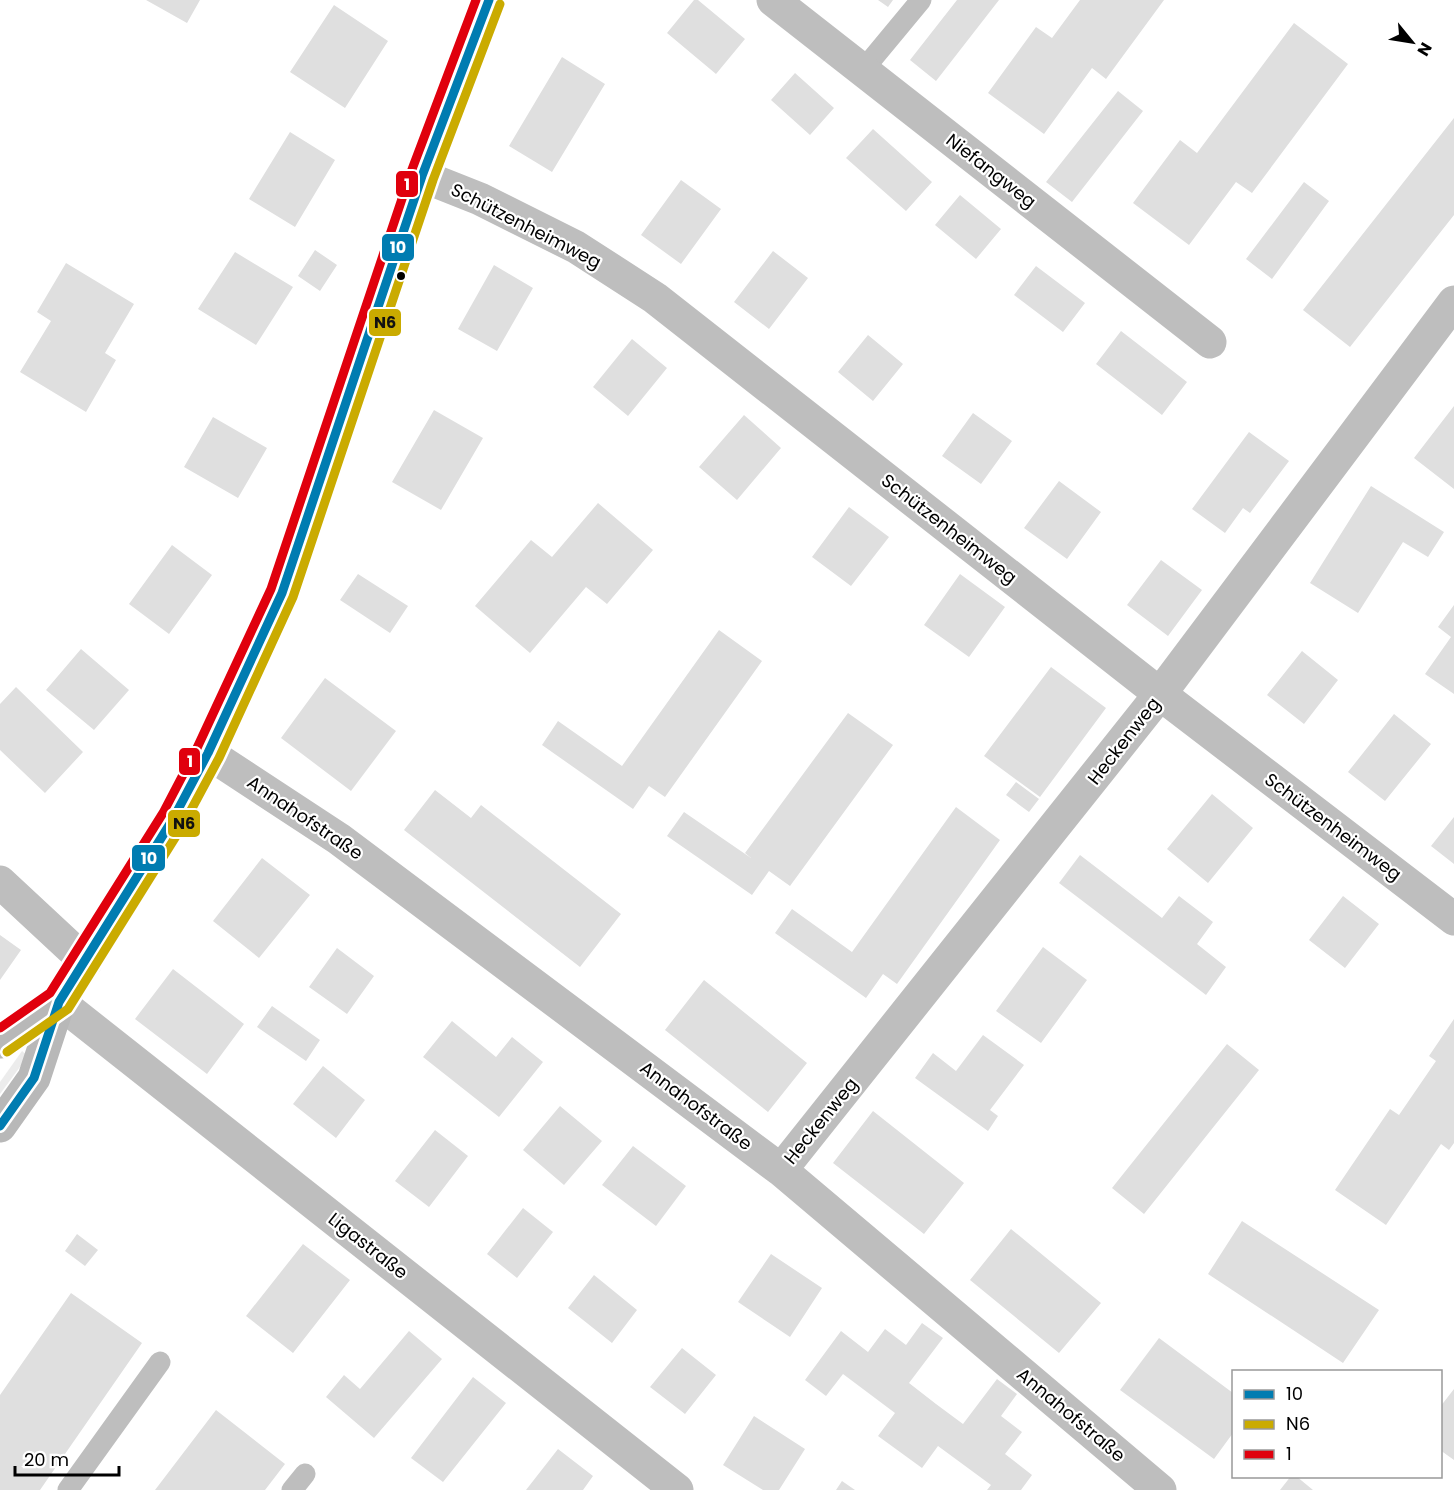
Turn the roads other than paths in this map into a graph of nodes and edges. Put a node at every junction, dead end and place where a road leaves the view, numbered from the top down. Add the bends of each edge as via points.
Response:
1 (489, 0) edge
2 (773, 0) edge
3 (921, 0) edge
4 (863, 70) junction
5 (422, 176) junction
6 (1450, 317) edge
7 (1210, 342) dead end
8 (1161, 694) junction
9 (208, 753) junction
10 (0, 882) edge
11 (1454, 919) edge
12 (86, 962) junction
13 (59, 1002) junction
14 (0, 1042) edge
15 (0, 1126) edge
16 (781, 1170) junction
17 (159, 1362) dead end
18 (68, 1490) edge
19 (677, 1490) edge
20 (1160, 1490) edge

1 - 5 street
2 - 4 street, Niefangweg
3 - 4 lane
4 - 7 street, Niefangweg
5 - 8 street, Schützenheimweg via 480,199 576,247 655,298
5 - 9 street via 282,593
6 - 8 street, Heckenweg
8 - 11 street, Schützenheimweg
8 - 16 street, Heckenweg
9 - 12 street via 173,819
9 - 16 street, Annahofstraße via 339,839
10 - 12 street
12 - 13 street
13 - 14 street
13 - 15 street via 34,1078
13 - 19 street, Ligastraße
16 - 20 street, Annahofstraße
17 - 18 lane

